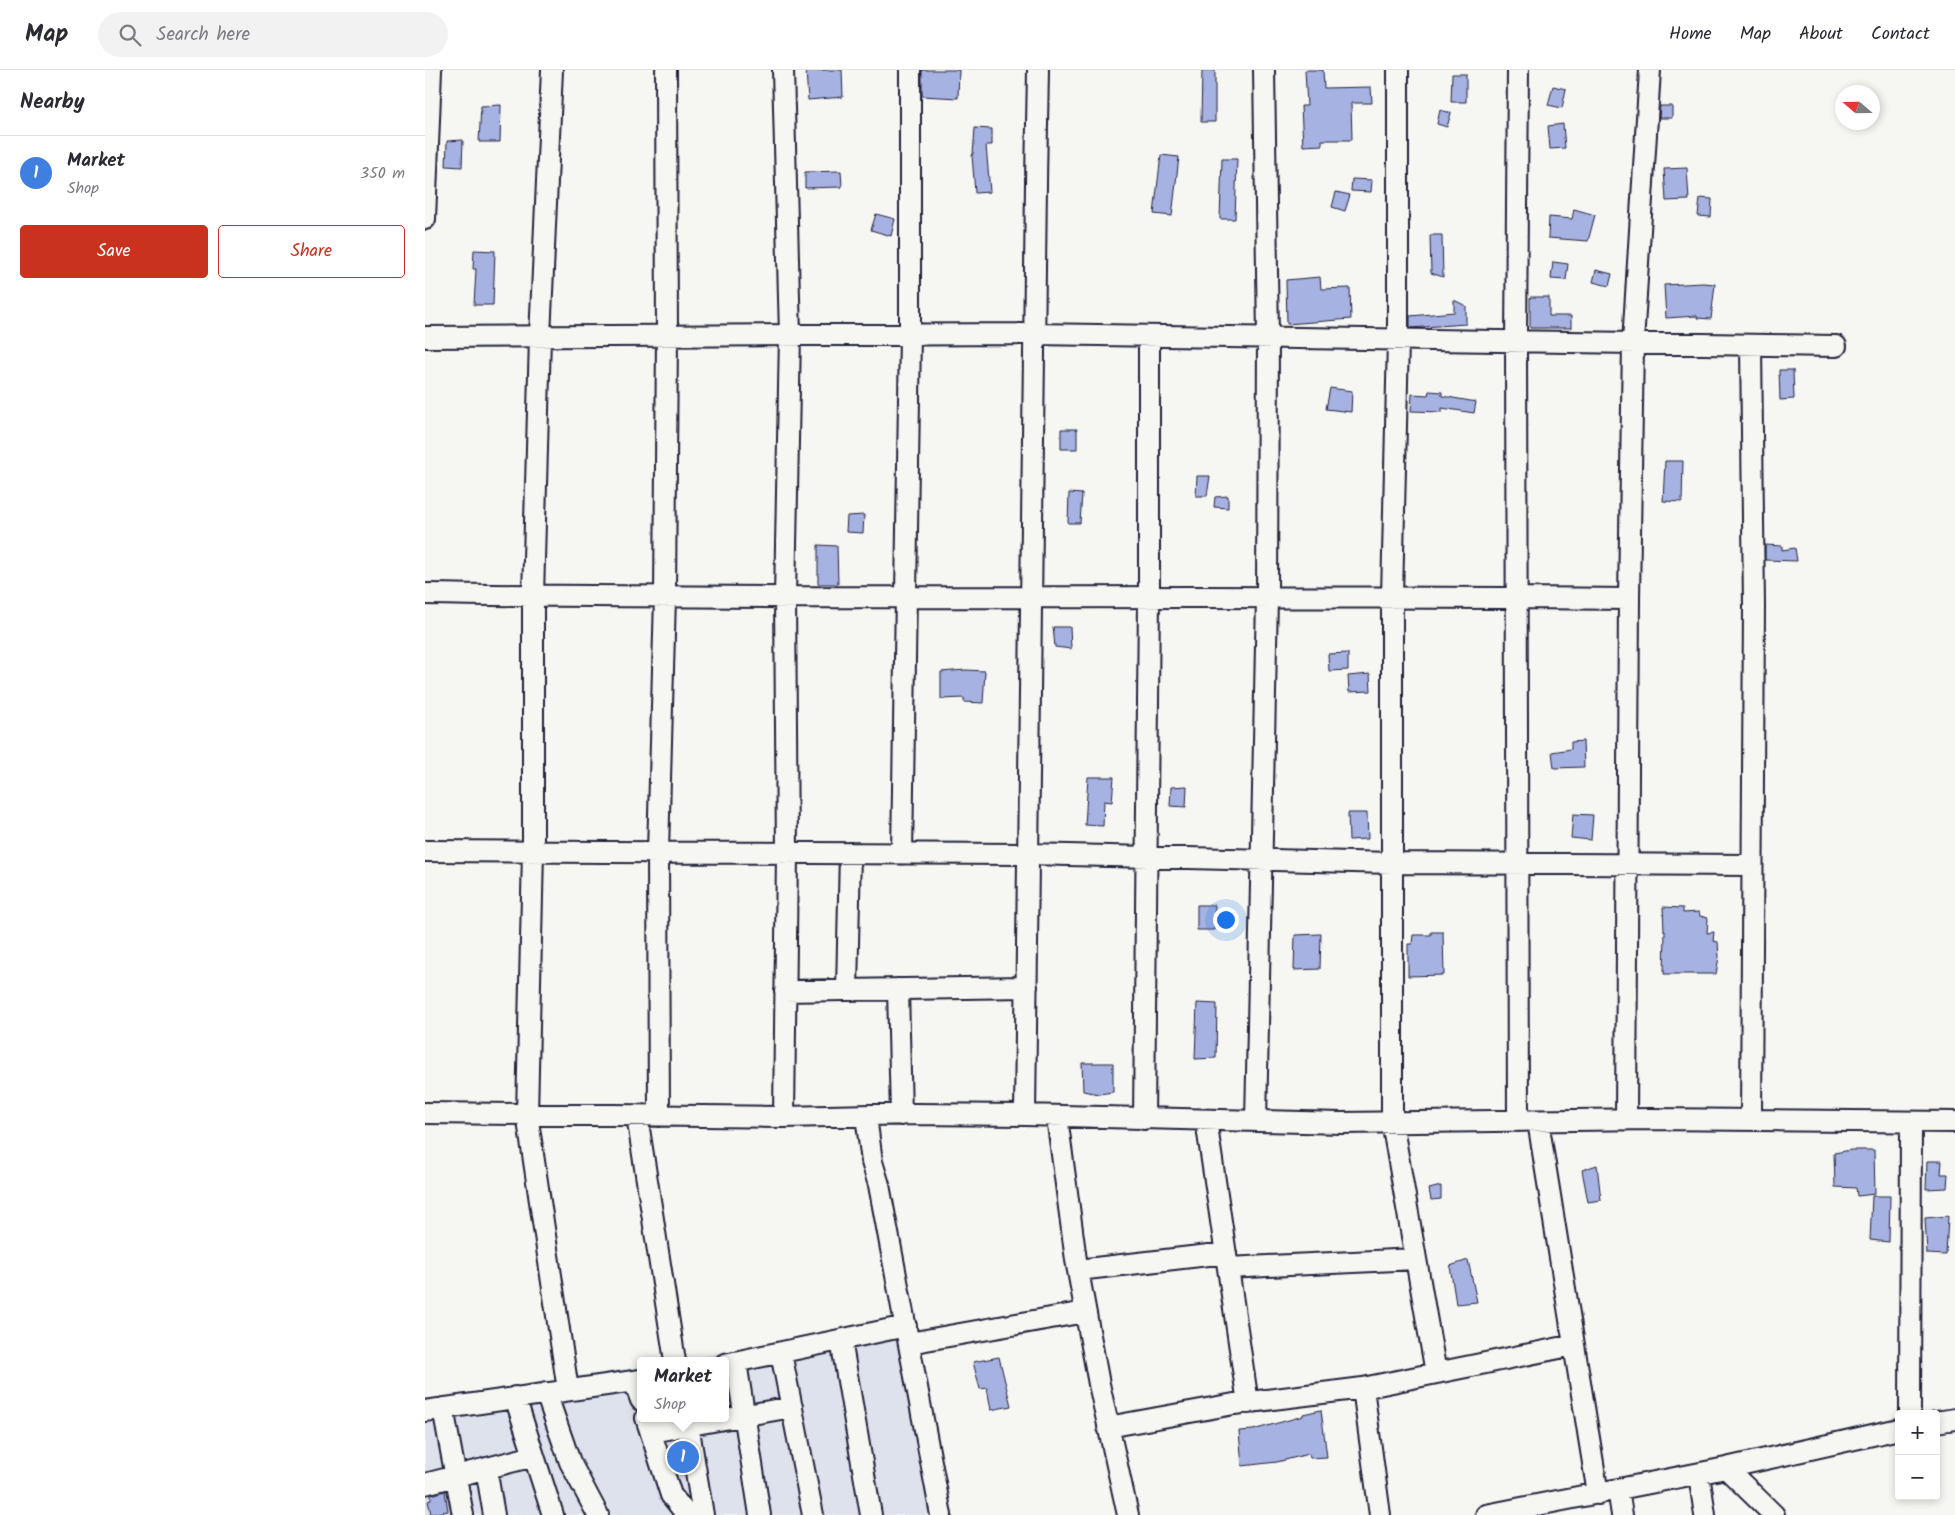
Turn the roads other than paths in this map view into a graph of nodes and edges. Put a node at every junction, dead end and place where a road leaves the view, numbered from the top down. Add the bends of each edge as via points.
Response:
1 (431, 70) edge
2 (552, 70) edge
3 (666, 70) edge
4 (783, 70) edge
5 (910, 70) edge
6 (1038, 70) edge
7 (1265, 70) edge
8 (1397, 70) edge
9 (1518, 70) edge
10 (1650, 70) edge
11 (425, 219) edge
12 (1033, 334) junction
13 (790, 335) junction
14 (910, 335) junction
15 (540, 336) junction
16 (667, 336) junction
17 (1149, 336) junction
18 (425, 337) edge
19 (1268, 338) junction
20 (1398, 340) junction
21 (1516, 342) junction
22 (1633, 343) junction
23 (1751, 345) junction
24 (1836, 346) dead end
25 (425, 594) edge
26 (533, 596) junction
27 (1392, 597) junction
28 (665, 598) junction
29 (785, 598) junction
30 (907, 598) junction
31 (1031, 598) junction
32 (1149, 598) junction
33 (1267, 598) junction
34 (1517, 598) junction
35 (1629, 599) junction
36 (425, 851) edge
37 (533, 852) junction
38 (658, 852) junction
39 (787, 853) junction
40 (849, 853) junction
41 (902, 854) junction
42 (1029, 854) junction
43 (1147, 856) junction
44 (1261, 860) junction
45 (1392, 863) junction
46 (1517, 863) junction
47 (1752, 865) junction
48 (1627, 866) junction
49 (1027, 987) junction
50 (898, 989) junction
51 (847, 990) junction
52 (785, 991) junction
53 (425, 1113) edge
54 (527, 1114) junction
55 (901, 1114) junction
56 (1025, 1115) junction
57 (637, 1116) junction
58 (659, 1116) junction
59 (866, 1116) junction
60 (784, 1117) junction
61 (1057, 1117) junction
62 (1144, 1119) junction
63 (1206, 1120) junction
64 (1625, 1120) junction
65 (1751, 1120) junction
66 (1256, 1121) junction
67 (1518, 1121) junction
68 (1538, 1121) junction
69 (1392, 1122) junction
70 (1911, 1122) junction
71 (1955, 1122) edge
72 (1416, 1259) junction
73 (1227, 1261) junction
74 (1078, 1270) junction
75 (1085, 1312) junction
76 (907, 1334) junction
77 (841, 1340) junction
78 (1574, 1346) junction
79 (781, 1353) junction
80 (674, 1357) edge
81 (731, 1363) edge
82 (1436, 1373) junction
83 (637, 1380) edge
84 (1363, 1388) junction
85 (568, 1390) junction
86 (546, 1393) junction
87 (515, 1397) junction
88 (1248, 1403) junction
89 (791, 1407) junction
90 (434, 1410) edge
91 (1910, 1410) edge
92 (745, 1417) junction
93 (729, 1418) edge
94 (1955, 1419) edge
95 (1940, 1421) edge
96 (688, 1422) edge
97 (649, 1425) edge
98 (1108, 1427) junction
99 (1895, 1430) edge
100 (534, 1456) junction
101 (486, 1468) junction
102 (1726, 1468) junction
103 (1699, 1474) junction
104 (455, 1476) junction
105 (425, 1484) edge
106 (1618, 1490) junction
107 (1598, 1494) junction
108 (1517, 1512) edge
109 (463, 1515) edge
110 (494, 1515) edge
111 (553, 1515) edge
112 (598, 1515) edge
113 (687, 1515) edge
114 (703, 1515) edge
115 (761, 1515) edge
116 (813, 1515) edge
117 (871, 1515) edge
118 (941, 1515) edge
119 (1128, 1515) edge
120 (1380, 1515) edge
121 (1486, 1515) edge
122 (1622, 1515) edge
123 (1705, 1515) edge
124 (1774, 1515) edge

1 - 11 street
2 - 15 street
3 - 16 street
4 - 13 street
5 - 14 street
6 - 12 street
7 - 19 street
8 - 20 street
9 - 21 street
10 - 22 street
12 - 14 street
12 - 17 street
12 - 31 street
13 - 14 street
13 - 16 street
13 - 29 street
14 - 30 street
15 - 16 street
15 - 18 street
15 - 26 street
16 - 28 street
17 - 19 street
17 - 32 street
19 - 20 street
19 - 33 street
20 - 21 street
20 - 27 street
21 - 22 street
21 - 34 street
22 - 23 street
22 - 35 street
23 - 24 street
23 - 47 street
25 - 26 street
26 - 28 street
26 - 37 street
27 - 33 street
27 - 34 street
27 - 45 street
28 - 29 street
28 - 38 street
29 - 30 street
29 - 39 street
30 - 31 street
30 - 41 street
31 - 32 street
31 - 42 street
32 - 33 street
32 - 43 street
33 - 44 street
34 - 35 street
34 - 46 street
35 - 48 street
36 - 37 street
37 - 38 street
37 - 54 street
38 - 39 street
38 - 58 street
39 - 40 street
39 - 52 street
40 - 41 street
40 - 51 street
41 - 42 street
42 - 43 street
42 - 49 street
43 - 44 street
43 - 62 street
44 - 45 street
44 - 66 street
45 - 46 street
45 - 69 street
46 - 48 street
46 - 67 street
47 - 48 street
47 - 65 street
48 - 64 street
49 - 50 street
49 - 56 street
50 - 51 street
50 - 55 street
51 - 52 street
52 - 60 street
53 - 54 street
54 - 57 street
54 - 85 street
55 - 56 street
55 - 59 street
56 - 61 street
57 - 58 street
57 - 80 street
58 - 60 street
59 - 60 street
59 - 76 street via 872,1162
61 - 62 street
61 - 74 street
62 - 63 street
63 - 66 street
63 - 73 street
64 - 65 street
64 - 68 street
65 - 70 street
66 - 69 street
67 - 68 street
67 - 69 street
68 - 78 street
69 - 72 street
70 - 71 street
70 - 91 street
72 - 73 street
72 - 82 street
73 - 74 street
73 - 88 street
74 - 75 street
75 - 76 street
75 - 98 street
76 - 77 street
76 - 118 street
77 - 79 street
77 - 117 street
78 - 82 street
78 - 107 street
79 - 81 street
79 - 89 street
81 - 92 street
82 - 84 street
83 - 85 street
84 - 88 street
84 - 120 street
85 - 86 street
86 - 87 street
86 - 112 street via 571,1462
87 - 90 street
87 - 100 street
88 - 98 street
89 - 92 street
89 - 116 street
90 - 104 street
92 - 93 street
92 - 115 street
94 - 95 street
96 - 97 street
96 - 114 street
97 - 113 street via 671,1495
98 - 119 street
99 - 102 street
100 - 101 street
100 - 111 street
101 - 104 street
101 - 110 street
102 - 103 street
102 - 124 street
103 - 106 street
103 - 123 street
104 - 105 street
104 - 109 street
106 - 107 street
106 - 122 street
107 - 108 street
108 - 121 street

